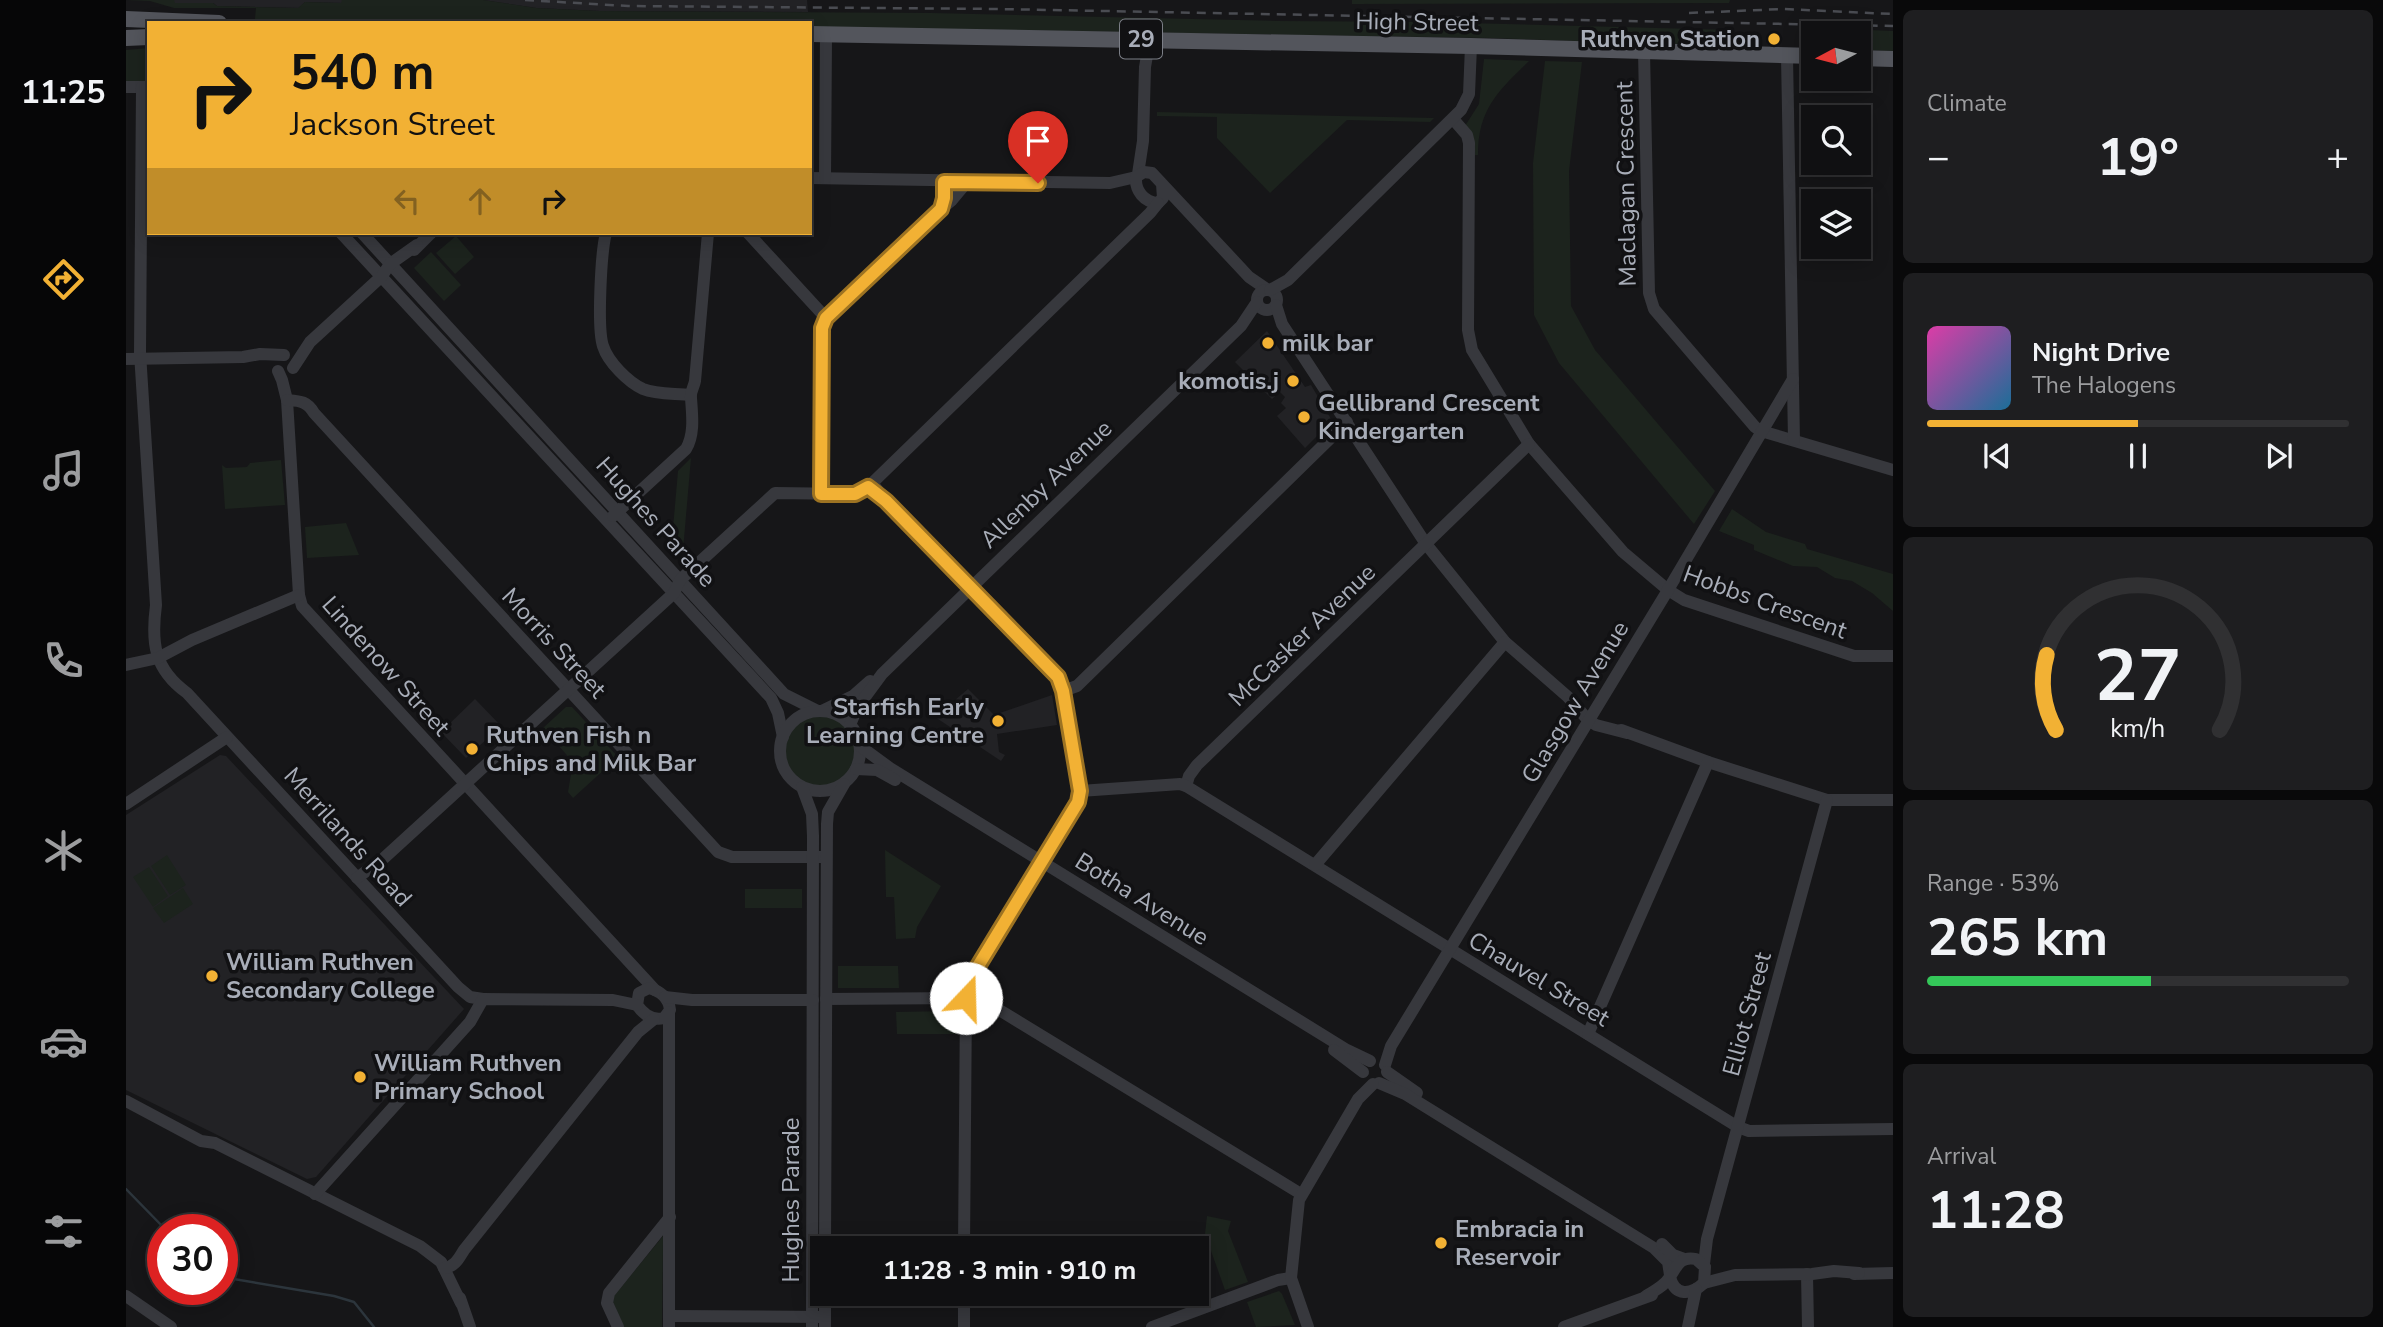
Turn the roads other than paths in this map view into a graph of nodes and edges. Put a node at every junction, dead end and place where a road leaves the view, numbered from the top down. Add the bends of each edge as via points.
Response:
1 (126, 19) edge
2 (164, 21) edge
3 (818, 35) edge
4 (147, 37) edge
5 (126, 38) edge
6 (1145, 39) junction
7 (1471, 46) junction
8 (1644, 51) junction
9 (1787, 56) junction
10 (1801, 56) edge
11 (1871, 58) edge
12 (1893, 59) edge
13 (126, 87) edge
14 (145, 87) edge
15 (1449, 122) junction
16 (1143, 141) junction
17 (1152, 173) junction
18 (812, 178) edge
19 (825, 178) junction
20 (944, 182) junction
21 (967, 182) junction
22 (1162, 184) junction
23 (1139, 185) junction
24 (1159, 203) junction
25 (941, 209) junction
26 (1190, 215) junction
27 (1139, 224) junction
28 (343, 235) edge
29 (364, 235) edge
30 (429, 235) edge
31 (606, 235) edge
32 (708, 235) edge
33 (750, 235) edge
34 (393, 267) junction
35 (382, 276) junction
36 (1267, 300) junction
37 (826, 318) junction
38 (310, 342) junction
39 (471, 350) junction
40 (285, 355) junction
41 (141, 356) junction
42 (243, 356) junction
43 (126, 357) edge
44 (460, 361) junction
45 (293, 368) junction
46 (277, 370) junction
47 (1793, 379) junction
48 (691, 395) junction
49 (287, 405) junction
50 (1347, 422) junction
51 (1761, 431) junction
52 (1794, 440) junction
53 (1529, 444) junction
54 (1893, 470) edge
55 (870, 485) junction
56 (821, 494) junction
57 (618, 512) junction
58 (608, 521) junction
59 (1426, 544) junction
60 (680, 580) junction
61 (970, 588) junction
62 (1668, 590) junction
63 (674, 593) junction
64 (299, 595) junction
65 (1505, 642) junction
66 (160, 653) junction
67 (1893, 656) edge
68 (129, 664) edge
69 (569, 689) junction
70 (1063, 691) junction
71 (857, 700) junction
72 (820, 711) junction
73 (1591, 716) junction
74 (850, 725) junction
75 (227, 737) junction
76 (783, 737) junction
77 (860, 746) junction
78 (1708, 762) junction
79 (856, 769) junction
80 (466, 784) junction
81 (844, 784) junction
82 (1186, 786) junction
83 (802, 787) junction
84 (1080, 791) junction
85 (1826, 800) junction
86 (1893, 800) edge
87 (126, 804) edge
88 (947, 808) junction
89 (820, 857) junction
90 (1315, 864) junction
91 (1040, 865) junction
92 (360, 881) junction
93 (1450, 949) junction
94 (635, 969) junction
95 (660, 993) junction
96 (966, 998) junction
97 (483, 999) junction
98 (820, 999) junction
99 (639, 1000) junction
100 (692, 1000) junction
101 (663, 1015) junction
102 (638, 1032) junction
103 (1588, 1034) junction
104 (1375, 1072) junction
105 (819, 1073) junction
106 (126, 1101) edge
107 (1738, 1127) junction
108 (1893, 1129) edge
109 (315, 1194) junction
110 (1301, 1194) junction
111 (1609, 1215) junction
112 (670, 1217) junction
113 (825, 1236) edge
114 (964, 1236) edge
115 (1697, 1262) junction
116 (447, 1266) junction
117 (1893, 1273) edge
118 (1810, 1274) junction
119 (1735, 1275) junction
120 (1670, 1276) junction
121 (1291, 1278) junction
122 (1690, 1289) junction
123 (126, 1296) edge
124 (1646, 1296) junction
125 (964, 1306) edge
126 (149, 1321) edge
127 (669, 1322) edge
128 (818, 1322) edge
129 (171, 1327) edge
130 (470, 1327) edge
131 (618, 1327) edge
132 (964, 1327) edge
133 (1152, 1327) edge
134 (1308, 1327) edge
135 (1564, 1327) edge
136 (1688, 1327) edge
137 (1808, 1327) edge

1 - 2 main road
3 - 6 main road, High Street / 29
3 - 19 street
4 - 5 main road
6 - 7 main road, High Street / 29
6 - 16 street
7 - 8 main road, High Street / 29
7 - 15 street, Allenby Avenue via 1469,94
8 - 9 main road, High Street / 29
8 - 51 street, Maclagan Crescent via 1651,303 1733,404
9 - 10 main road, High Street / 29
9 - 47 street
11 - 12 main road
13 - 14 street
14 - 41 street
15 - 36 street, Allenby Avenue
15 - 53 street, Hobbs Crescent via 1469,155 1470,342
16 - 17 street
16 - 23 street
17 - 22 street
17 - 23 street via 1144,172
18 - 19 street
19 - 20 street
20 - 21 street
20 - 25 street
21 - 23 street
21 - 25 street
22 - 24 street
22 - 26 street
23 - 24 street
23 - 27 street
24 - 26 street
24 - 27 street
25 - 37 street
26 - 36 street
27 - 55 street
28 - 35 street, Hughes Parade
29 - 34 street, Hughes Parade
30 - 34 street
31 - 48 street via 601,330 606,353 640,388
32 - 48 street
33 - 37 street
34 - 35 street
34 - 39 street, Hughes Parade
35 - 38 street
35 - 44 street, Hughes Parade
36 - 50 street
36 - 61 street, Allenby Avenue
37 - 56 street via 822,328
38 - 40 street
38 - 45 street
39 - 44 street
39 - 57 street, Hughes Parade
40 - 42 street
40 - 45 street
40 - 46 street via 276,360
41 - 42 street
41 - 43 street
41 - 66 street
42 - 46 street
44 - 58 street, Hughes Parade
45 - 46 street via 286,374
45 - 49 street, Lindenow Street
46 - 49 street, Lindenow Street
47 - 51 street, Glasgow Avenue
47 - 52 street
48 - 57 street via 689,445
49 - 64 street, Lindenow Street
49 - 69 street, Morris Street via 314,413
50 - 59 street
50 - 70 street via 1077,685
51 - 52 street, Maclagan Crescent
51 - 62 street, Glasgow Avenue
52 - 54 street, Maclagan Crescent
53 - 59 street, McCasker Avenue
53 - 62 street, Hobbs Crescent via 1623,552
55 - 56 street via 855,494
55 - 61 street
56 - 60 street via 775,493
57 - 58 street
57 - 60 street, Hughes Parade
58 - 63 street, Hughes Parade
59 - 65 street
59 - 82 street, McCasker Avenue via 1198,765
60 - 63 street
60 - 72 street, Hughes Parade via 784,694
61 - 70 street via 1058,677
61 - 71 street, Allenby Avenue
62 - 67 street, Hobbs Crescent via 1684,600 1854,656
62 - 73 street, Glasgow Avenue
63 - 69 street
63 - 76 street, Hughes Parade via 771,698
64 - 66 street
64 - 80 street, Lindenow Street via 305,610
65 - 73 street
65 - 90 street
66 - 68 street
66 - 75 street, Merrilands Road via 169,678
69 - 80 street
69 - 89 street, Morris Street via 723,855
70 - 84 street
71 - 72 street, Allenby Avenue
71 - 74 street, Allenby Avenue
72 - 74 street
72 - 76 street via 797,719
73 - 78 street
73 - 93 street, Glasgow Avenue
74 - 77 street
75 - 87 street
75 - 92 street, Merrilands Road
76 - 83 street via 783,766
77 - 79 street
77 - 88 street, Botha Avenue
78 - 85 street
78 - 103 street
79 - 81 street
79 - 88 street, Botha Avenue via 886,774
80 - 92 street
80 - 94 street, Lindenow Street
81 - 83 street via 824,792
81 - 89 street, Hughes Parade via 828,812
82 - 84 street
82 - 90 street, Chauvel Street
83 - 89 street, Hughes Parade
84 - 91 street
85 - 86 street
85 - 107 street, Elliot Street
88 - 91 street, Botha Avenue
89 - 98 street, Hughes Parade
90 - 93 street, Chauvel Street
91 - 96 street via 969,981
91 - 104 street, Botha Avenue
92 - 97 street, Merrilands Road via 458,987 470,997
93 - 103 street, Chauvel Street
93 - 104 street, Glasgow Avenue
94 - 95 street, Lindenow Street
94 - 99 street
95 - 99 street via 646,989
95 - 100 street
95 - 101 street
96 - 98 street
96 - 110 street via 983,1000
96 - 114 street
97 - 99 street
97 - 109 street via 470,1022
98 - 100 street
98 - 105 street, Hughes Parade
99 - 101 street
99 - 102 street
100 - 101 street
101 - 102 street
101 - 112 street via 670,1039
102 - 116 street via 456,1263
103 - 107 street, Chauvel Street
104 - 110 street, Glasgow Avenue
104 - 111 street, Botha Avenue
105 - 113 street, Hughes Parade
105 - 128 street, Hughes Parade
106 - 109 street
107 - 108 street, Chauvel Street via 1749,1131
107 - 115 street, Elliot Street
109 - 116 street via 420,1246
110 - 121 street, Glasgow Avenue
111 - 115 street, Botha Avenue via 1673,1255
111 - 120 street, Botha Avenue via 1661,1254
112 - 127 street
112 - 131 street via 608,1293 607,1303
115 - 119 street, Botha Avenue
115 - 120 street, Elliot Street via 1677,1264
115 - 122 street
116 - 130 street via 451,1287
117 - 118 street
118 - 119 street
118 - 137 street
119 - 122 street
120 - 122 street, Botha Avenue
120 - 124 street, Elliot Street
121 - 133 street
121 - 134 street, Glasgow Avenue
122 - 124 street
122 - 136 street
123 - 126 street
124 - 135 street
125 - 132 street
126 - 129 street
127 - 128 street

